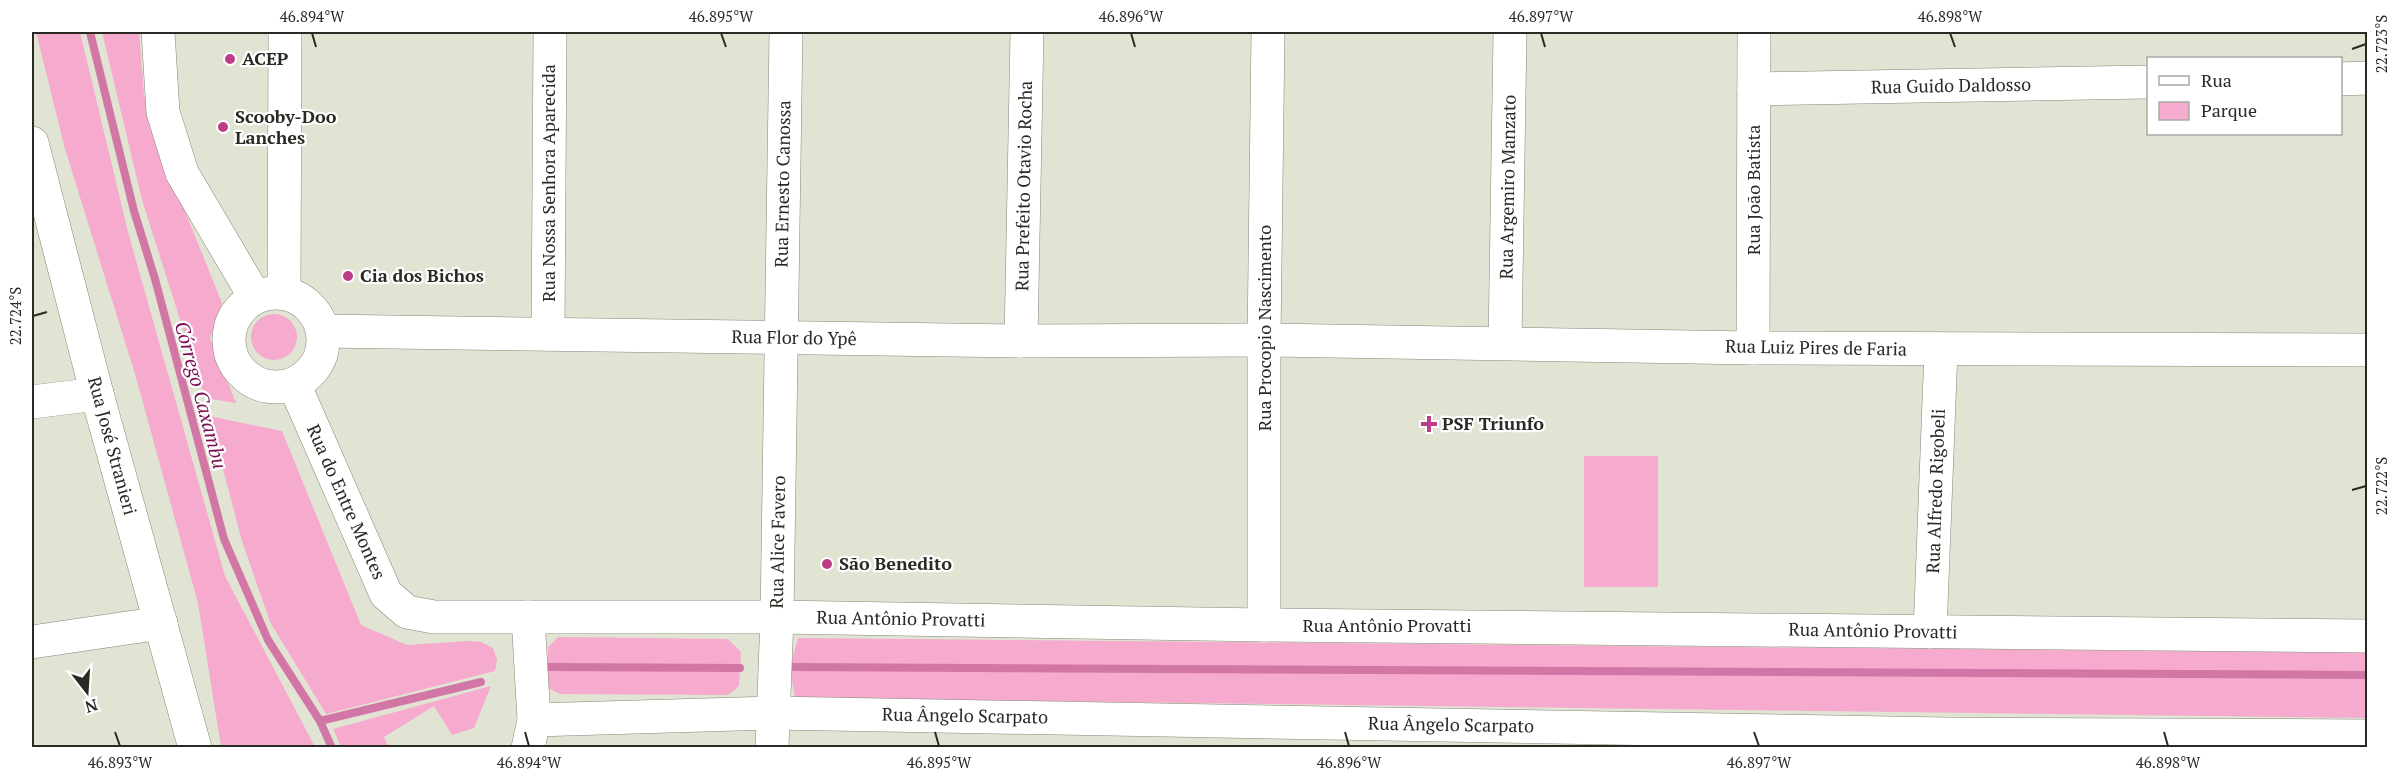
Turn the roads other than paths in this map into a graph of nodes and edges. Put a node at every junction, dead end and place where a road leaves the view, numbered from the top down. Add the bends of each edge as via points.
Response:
1 (158, 32) edge
2 (285, 32) edge
3 (550, 32) edge
4 (786, 32) edge
5 (1028, 32) edge
6 (1268, 32) edge
7 (1510, 32) edge
8 (1754, 32) edge
9 (2367, 78) edge
10 (2342, 79) edge
11 (2147, 82) edge
12 (1754, 89) junction
13 (32, 150) edge
14 (270, 295) junction
15 (323, 332) junction
16 (548, 334) junction
17 (781, 337) junction
18 (1264, 340) junction
19 (1021, 341) junction
20 (1505, 343) junction
21 (1753, 348) junction
22 (1941, 350) junction
23 (2367, 350) edge
24 (294, 384) junction
25 (97, 393) junction
26 (32, 402) edge
27 (407, 612) joint
28 (528, 617) junction
29 (777, 617) junction
30 (161, 623) junction
31 (1264, 625) junction
32 (1930, 632) junction
33 (2367, 636) edge
34 (32, 642) edge
35 (773, 712) junction
36 (531, 734) edge
37 (2367, 736) edge
38 (1947, 741) edge
39 (195, 747) edge
40 (772, 747) edge

1 - 14 street via 163,112 182,173
2 - 14 street
3 - 16 street, Rua Nossa Senhora Aparecida
4 - 17 street, Rua Ernesto Canossa
5 - 19 street, Rua Prefeito Otavio Rocha
6 - 18 street, Rua Procopio Nascimento
7 - 20 street, Rua Argemiro Manzato
8 - 12 street, Rua João Batista
9 - 10 street
11 - 12 street, Rua Guido Daldosso
12 - 21 street, Rua João Batista
13 - 25 street, Rua José Stranieri
14 - 15 street via 298,297 310,306
14 - 24 street via 243,306 234,317 228,345 240,372 252,381 265,386
15 - 16 street, Rua Flor do Ypê
15 - 24 street via 321,357 305,378
16 - 17 street, Rua Flor do Ypê
17 - 19 street, Rua Flor do Ypê
17 - 29 street, Rua Alice Favero
18 - 19 street, Rua Flor do Ypê
18 - 20 street, Rua Luiz Pires de Faria
18 - 31 street, Rua Procopio Nascimento
20 - 21 street, Rua Luiz Pires de Faria
21 - 22 street, Rua Luiz Pires de Faria
22 - 23 street, Rua Luiz Pires de Faria
22 - 32 street, Rua Alfredo Rigobeli
24 - 27 street, Rua do Entre Montes via 386,594
25 - 26 street
25 - 30 street, Rua José Stranieri
27 - 28 street, Rua Antônio Provatti via 434,617
28 - 29 street, Rua Antônio Provatti
28 - 36 street
29 - 31 street, Rua Antônio Provatti
29 - 35 street, Rua Alice Favero
30 - 34 street
30 - 39 street, Rua José Stranieri
31 - 32 street, Rua Antônio Provatti
32 - 33 street, Rua Antônio Provatti
35 - 36 street, Rua Ângelo Scarpato
35 - 38 street, Rua Ângelo Scarpato
35 - 40 street, Rua Alice Favero
37 - 38 street, Rua Ângelo Scarpato

